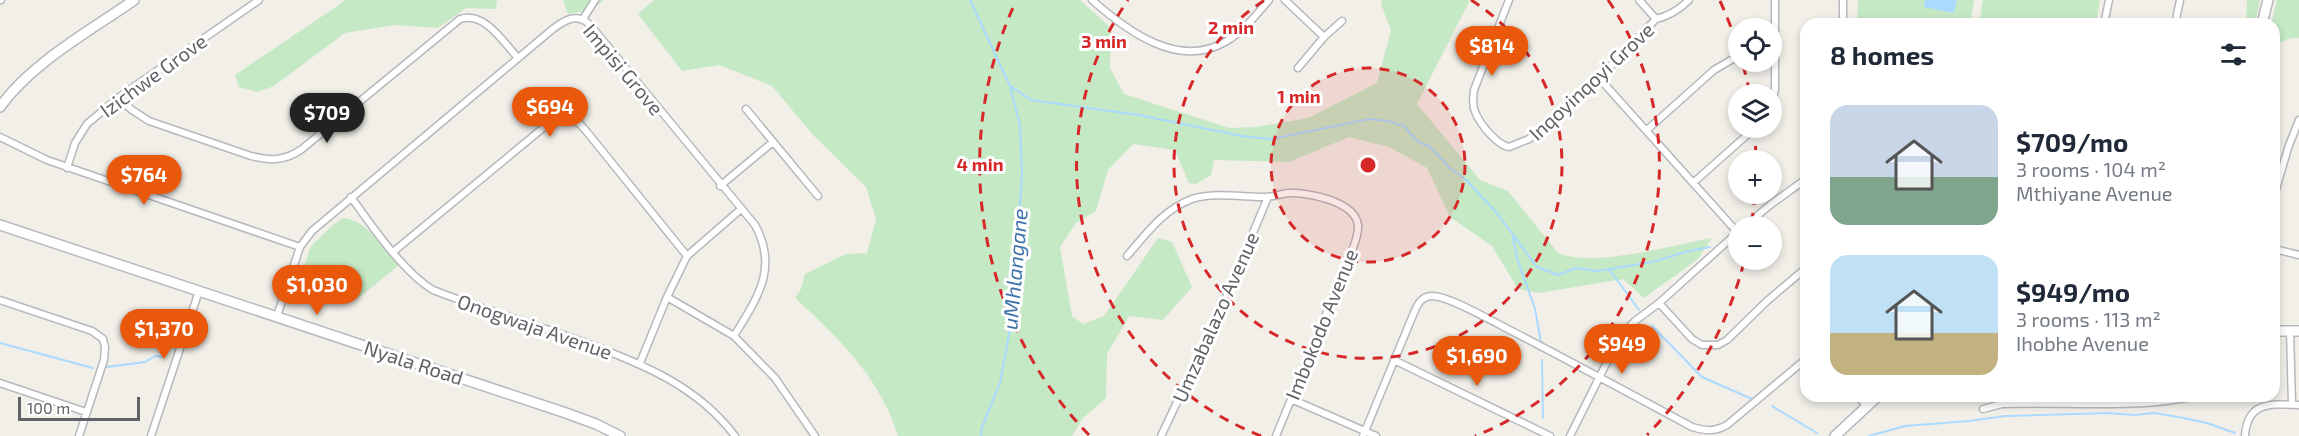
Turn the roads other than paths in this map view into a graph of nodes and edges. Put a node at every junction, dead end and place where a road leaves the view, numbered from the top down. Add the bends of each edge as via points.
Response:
1 (134, 0) edge
2 (259, 0) edge
3 (595, 0) edge
4 (1092, 0) edge
5 (1269, 0) edge
6 (1285, 0) edge
7 (1509, 0) edge
8 (1639, 0) edge
9 (1689, 0) edge
10 (1775, 0) edge
11 (1843, 0) edge
12 (2109, 0) edge
13 (2180, 0) edge
14 (2268, 0) edge
15 (1774, 18) edge
16 (1843, 18) edge
17 (2105, 18) edge
18 (2176, 18) edge
19 (2264, 18) edge
20 (583, 19) junction
21 (1656, 19) junction
22 (1342, 21) dead end
23 (1324, 37) junction
24 (518, 58) junction
25 (1728, 62) edge
26 (1298, 68) dead end
27 (1599, 78) junction
28 (118, 98) junction
29 (0, 106) edge
30 (746, 109) dead end
31 (2299, 120) edge
32 (1647, 130) junction
33 (0, 137) edge
34 (1744, 138) edge
35 (773, 142) junction
36 (67, 168) junction
37 (2280, 169) edge
38 (1694, 182) junction
39 (1800, 183) edge
40 (720, 186) junction
41 (818, 196) dead end
42 (351, 197) junction
43 (1268, 197) junction
44 (741, 209) junction
45 (1757, 216) edge
46 (1728, 221) edge
47 (0, 225) edge
48 (1728, 242) edge
49 (300, 247) junction
50 (2280, 250) edge
51 (393, 252) junction
52 (2299, 255) edge
53 (687, 256) junction
54 (1127, 256) dead end
55 (1800, 273) edge
56 (199, 291) junction
57 (667, 297) junction
58 (0, 300) edge
59 (1659, 303) junction
60 (277, 316) junction
61 (2294, 331) edge
62 (734, 336) junction
63 (1394, 360) junction
64 (640, 363) junction
65 (1800, 364) edge
66 (1599, 376) junction
67 (0, 383) edge
68 (1291, 399) junction
69 (1863, 402) edge
70 (1871, 402) edge
71 (2151, 402) edge
72 (2295, 405) edge
73 (1867, 406) junction
74 (1983, 410) dead end
75 (86, 412) junction
76 (1365, 433) edge
77 (79, 436) edge
78 (151, 436) edge
79 (621, 436) edge
80 (735, 436) edge
81 (815, 436) edge
82 (1161, 436) edge
83 (1276, 436) edge
84 (1376, 436) edge
85 (1550, 436) edge
86 (1570, 436) edge
87 (1834, 436) edge
88 (2246, 436) edge

1 - 29 street via 38,68
2 - 28 street, Izichwe Grove
3 - 20 street
4 - 5 street via 1130,31 1153,43 1184,51 1202,51 1227,41
6 - 23 street
7 - 27 street, Inqoyinqoyi Grove via 1473,99 1480,120 1500,143 1509,147 1523,143
8 - 21 street
9 - 21 street, Inqoyinqoyi Grove via 1666,17
10 - 15 street
11 - 16 street
12 - 17 street
13 - 18 street
14 - 19 street
20 - 24 street, Impisi Grove via 564,21
20 - 40 street, Impisi Grove
21 - 27 street, Inqoyinqoyi Grove
22 - 23 street
23 - 26 street
24 - 28 street via 484,22 472,16 460,19 302,149 271,160 166,128 140,116
24 - 42 street, Impisi Grove
25 - 32 street
27 - 32 street
28 - 36 street, Izichwe Grove via 87,124
30 - 35 street
31 - 37 street
32 - 38 street
33 - 36 street
34 - 38 street
35 - 40 street
35 - 41 street
36 - 49 street
38 - 46 street
39 - 45 street
40 - 44 street, Impisi Grove
42 - 49 street, Impisi Grove via 317,226
42 - 51 street, Onogwaja Avenue
43 - 54 street, Imbokodo Avenue via 1203,196 1191,200 1155,223
43 - 68 street, Imbokodo Avenue via 1287,193 1321,197 1350,211 1358,225 1350,256
43 - 82 street, Umzabalazo Avenue
44 - 53 street
44 - 62 street, Impisi Grove via 761,237 766,269 756,299
47 - 56 street, Nyala Road
48 - 59 street
49 - 60 street, Impisi Grove
50 - 52 street
51 - 53 street via 543,128 564,118 579,123
51 - 64 street, Onogwaja Avenue via 433,290
53 - 57 street
55 - 59 street via 1718,345 1702,345 1692,339
56 - 60 street, Nyala Road
56 - 78 street
57 - 62 street
57 - 64 street
58 - 75 street via 101,336 105,354
59 - 66 street via 1620,336
60 - 79 street, Nyala Road via 563,412
61 - 72 street
62 - 81 street via 775,378
63 - 66 street via 1417,306 1431,296 1454,303
63 - 76 street
63 - 85 street
64 - 80 street, Onogwaja Avenue via 690,392
65 - 66 street via 1727,425 1713,431 1692,427
66 - 86 street
67 - 75 street
68 - 76 street
68 - 83 street, Imbokodo Avenue
69 - 73 street
70 - 73 street
71 - 74 street via 2002,404
72 - 88 street via 2256,409 2248,419
73 - 87 street
75 - 77 street
76 - 84 street

